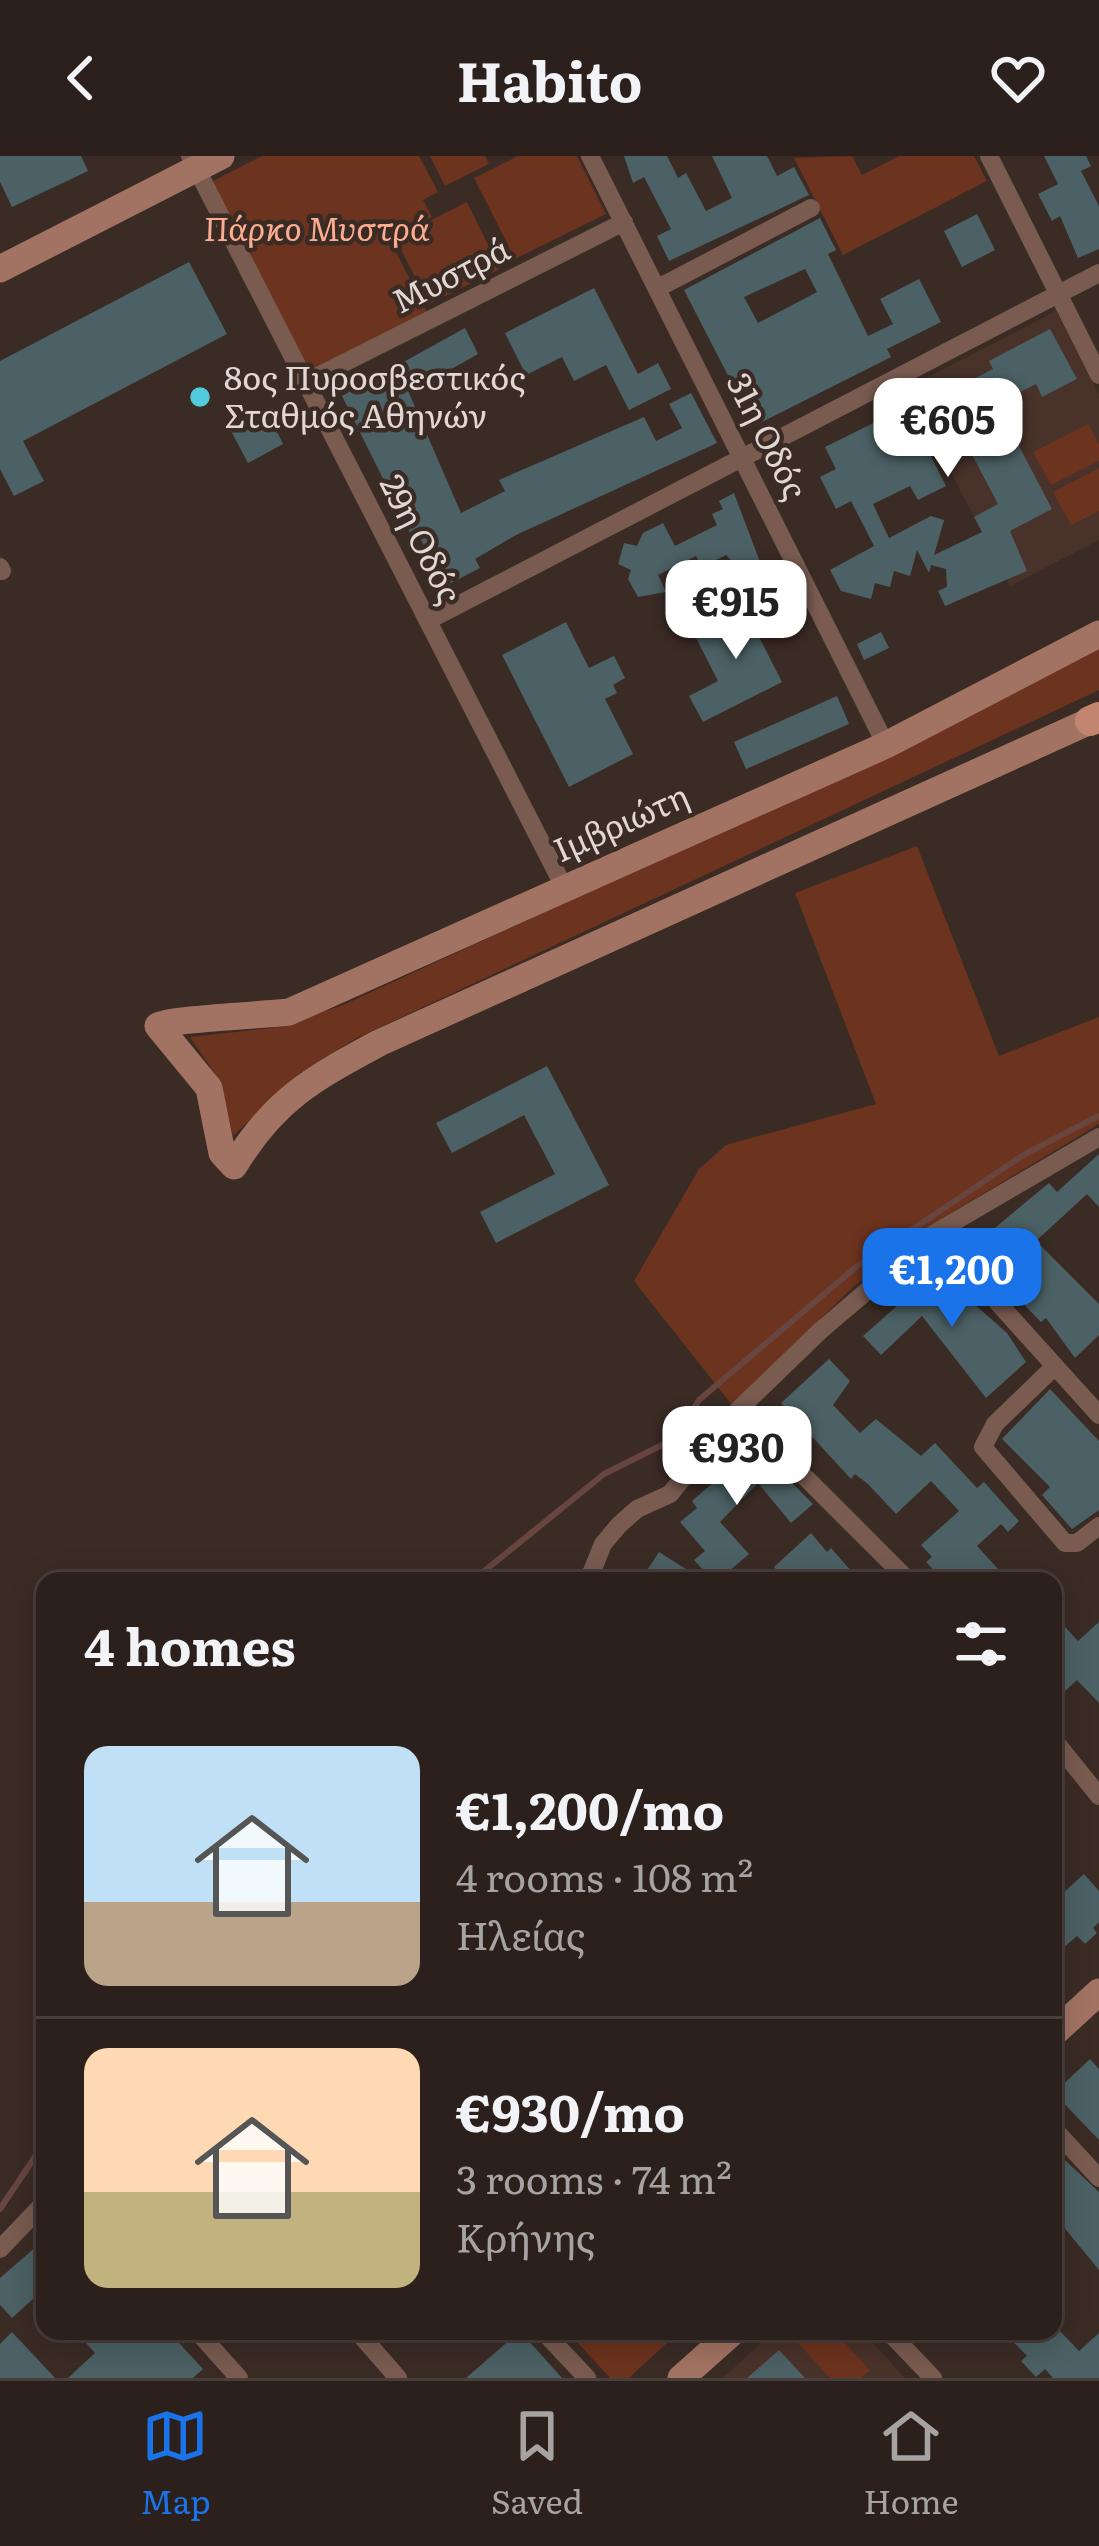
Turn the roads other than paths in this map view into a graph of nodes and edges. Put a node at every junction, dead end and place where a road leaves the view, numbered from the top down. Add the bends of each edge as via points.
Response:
1 (590, 156) edge
2 (989, 156) edge
3 (202, 160) edge
4 (811, 208) dead end
5 (624, 222) junction
6 (0, 269) edge
7 (1099, 273) edge
8 (658, 287) junction
9 (1060, 294) junction
10 (1099, 375) edge
11 (306, 382) junction
12 (746, 457) junction
13 (428, 620) junction
14 (1099, 634) edge
15 (1096, 719) edge
16 (886, 745) junction
17 (564, 887) junction
18 (1099, 1137) edge
19 (935, 1233) junction
20 (1053, 1368) junction
21 (738, 1410) junction
22 (1099, 1415) edge
23 (1099, 1526) edge
24 (592, 1572) edge
25 (901, 1572) edge
26 (1062, 1750) edge
27 (1099, 1796) edge
28 (1099, 1992) edge
29 (1062, 2027) edge
30 (1062, 2138) edge
31 (1099, 2177) edge
32 (36, 2211) edge
33 (0, 2248) edge
34 (205, 2340) edge
35 (365, 2340) edge
36 (551, 2340) edge
37 (724, 2340) edge
38 (897, 2340) edge
39 (239, 2378) edge
40 (398, 2378) edge
41 (587, 2378) edge
42 (681, 2378) edge
43 (933, 2378) edge

1 - 5 street, 31η Οδός
2 - 9 street
3 - 6 street
3 - 11 street, 29η Οδός
4 - 8 street
5 - 8 street, 31η Οδός
5 - 11 street, Μυστρά
7 - 9 street
8 - 12 street, 31η Οδός
9 - 10 street
9 - 12 street
11 - 13 street, 29η Οδός
12 - 13 street
12 - 16 street, 31η Οδός
13 - 17 street, 29η Οδός
14 - 16 street, Ιμβριώτη
15 - 17 street, Ιμβριώτη via 379,1043 308,1081 262,1120 234,1166 222,1154 209,1088 158,1027 171,1018 289,1012
16 - 17 street, Ιμβριώτη
18 - 19 street
19 - 20 street
19 - 21 street
20 - 22 street
20 - 23 street via 995,1424 983,1448 1065,1543
21 - 24 street via 670,1494 619,1525
21 - 25 street
26 - 27 street
28 - 29 street
30 - 31 street
32 - 33 street
34 - 39 street
35 - 40 street
36 - 41 street
37 - 42 street
38 - 43 street

